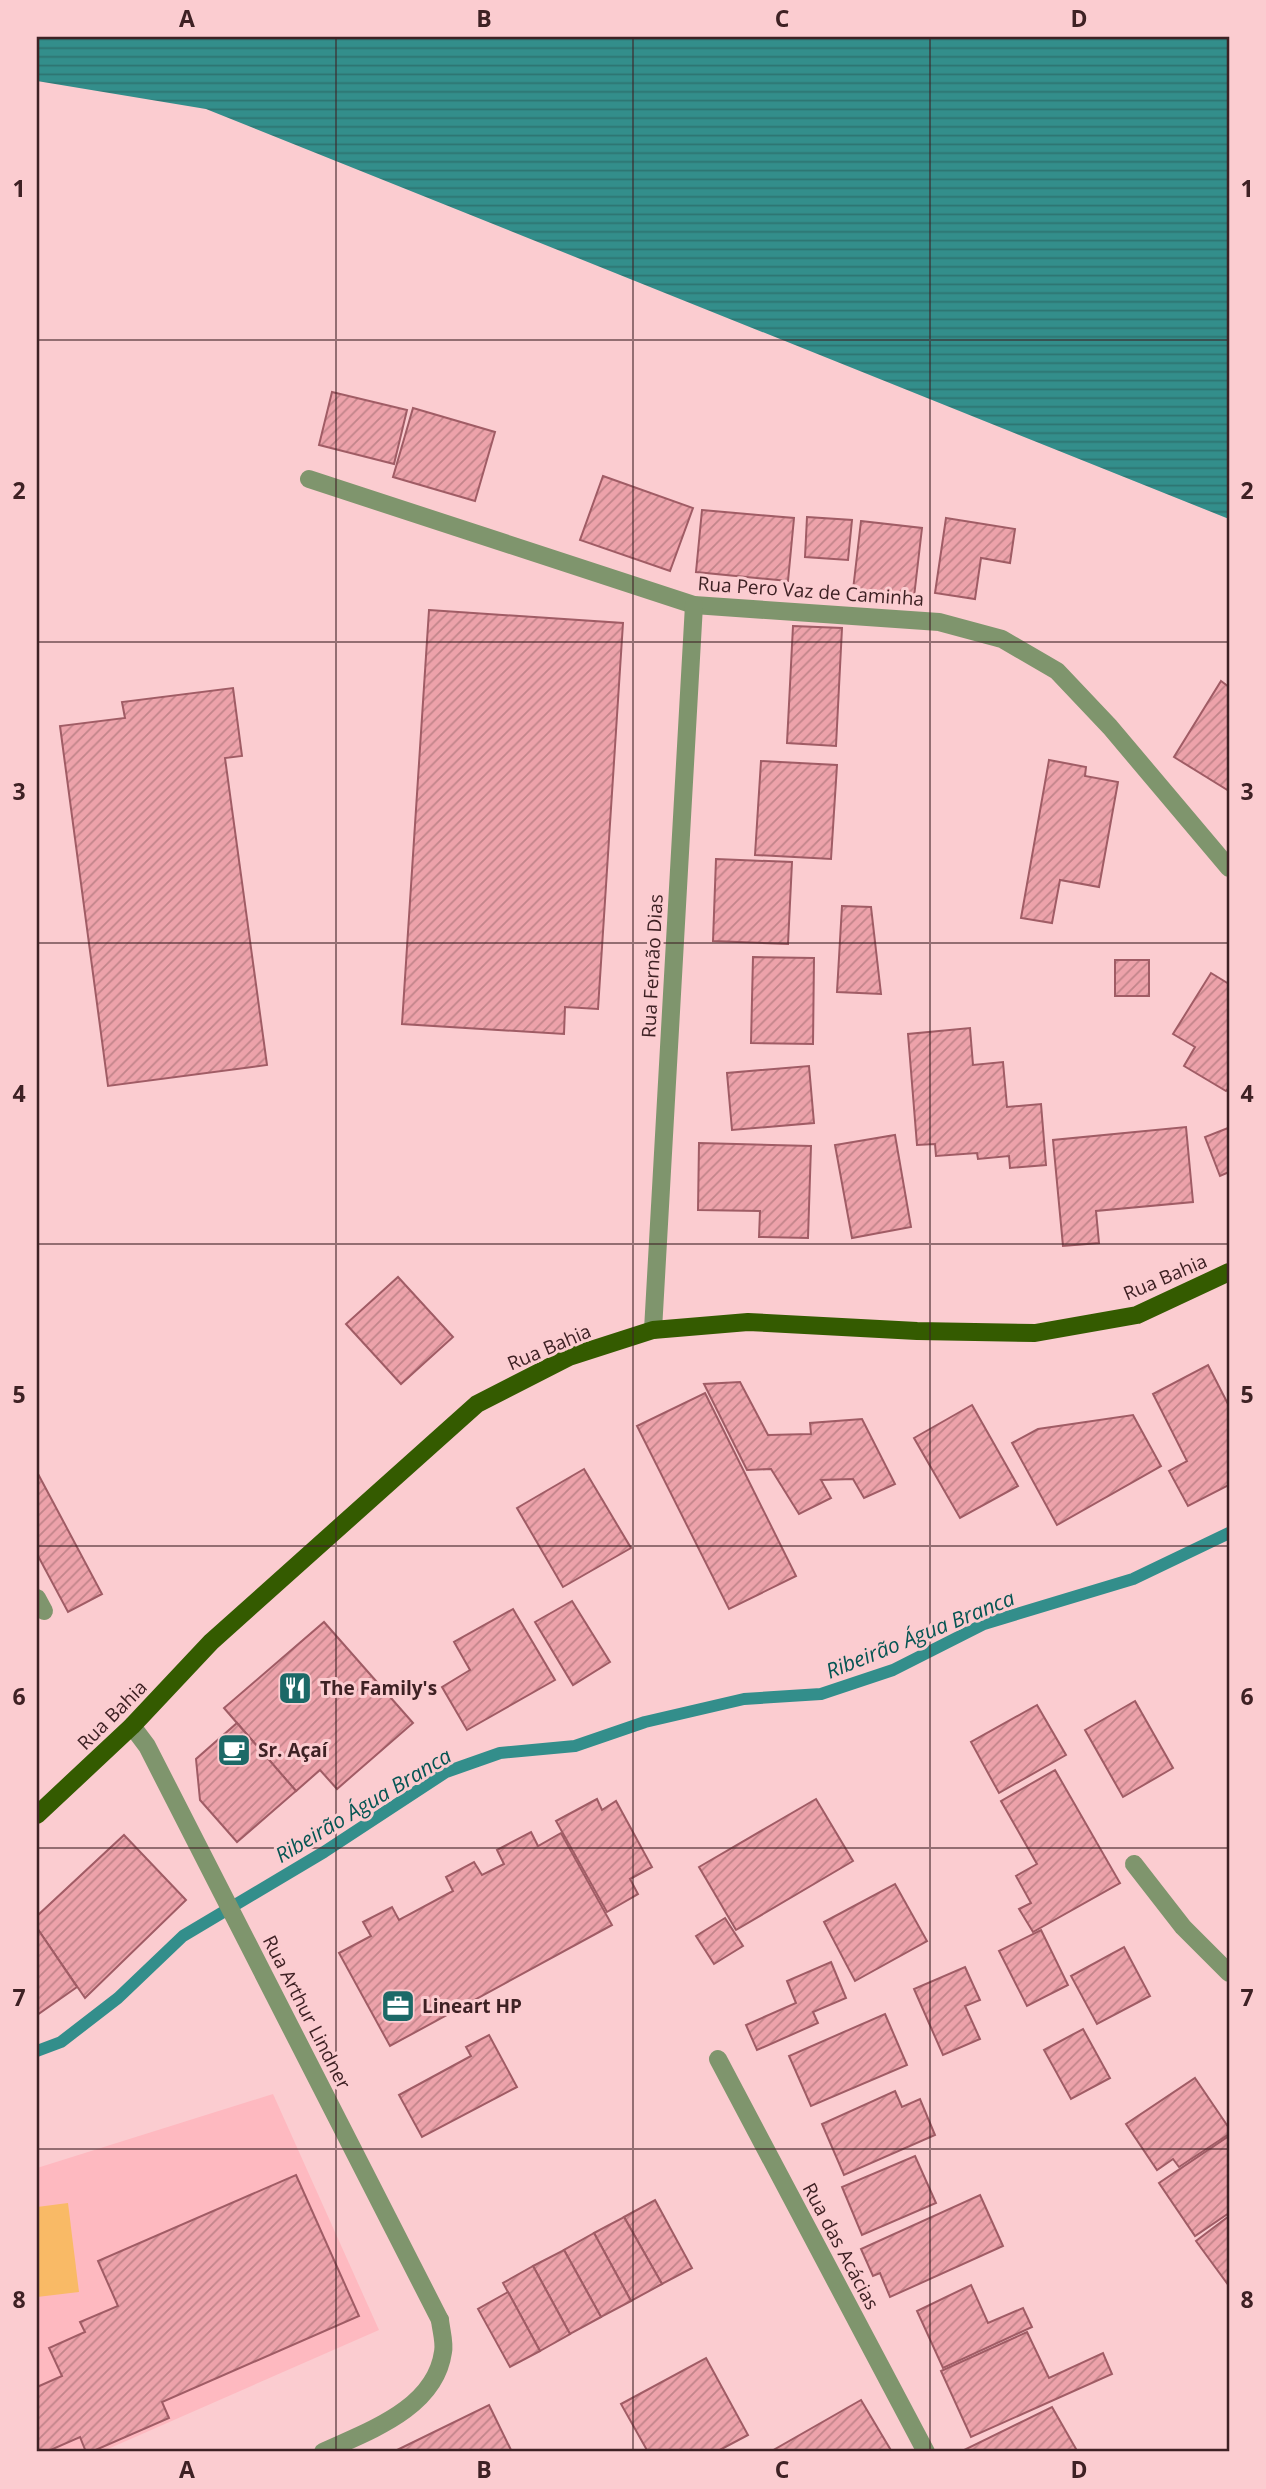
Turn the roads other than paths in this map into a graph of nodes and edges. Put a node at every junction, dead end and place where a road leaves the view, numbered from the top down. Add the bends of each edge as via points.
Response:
1 (309, 479) dead end
2 (695, 605) junction
3 (1229, 868) edge
4 (1229, 1272) edge
5 (653, 1330) junction
6 (131, 1726) junction
7 (37, 1815) edge
8 (1134, 1864) dead end
9 (1229, 1973) edge
10 (718, 2059) dead end
11 (323, 2452) edge
12 (926, 2452) edge

1 - 2 street, Rua Pero Vaz de Caminha
2 - 3 street, Rua Pero Vaz de Caminha via 939,622 1002,639 1057,671
2 - 5 street, Rua Fernão Dias
4 - 5 main road, Rua Bahia via 1137,1315 1035,1333 748,1322
5 - 6 main road, Rua Bahia via 569,1357 477,1404 211,1642
6 - 7 main road, Rua Bahia
6 - 11 street, Rua Arthur Lindner via 147,1746 440,2320 444,2351 435,2377 409,2409
8 - 9 street via 1183,1927
10 - 12 street, Rua das Acácias

